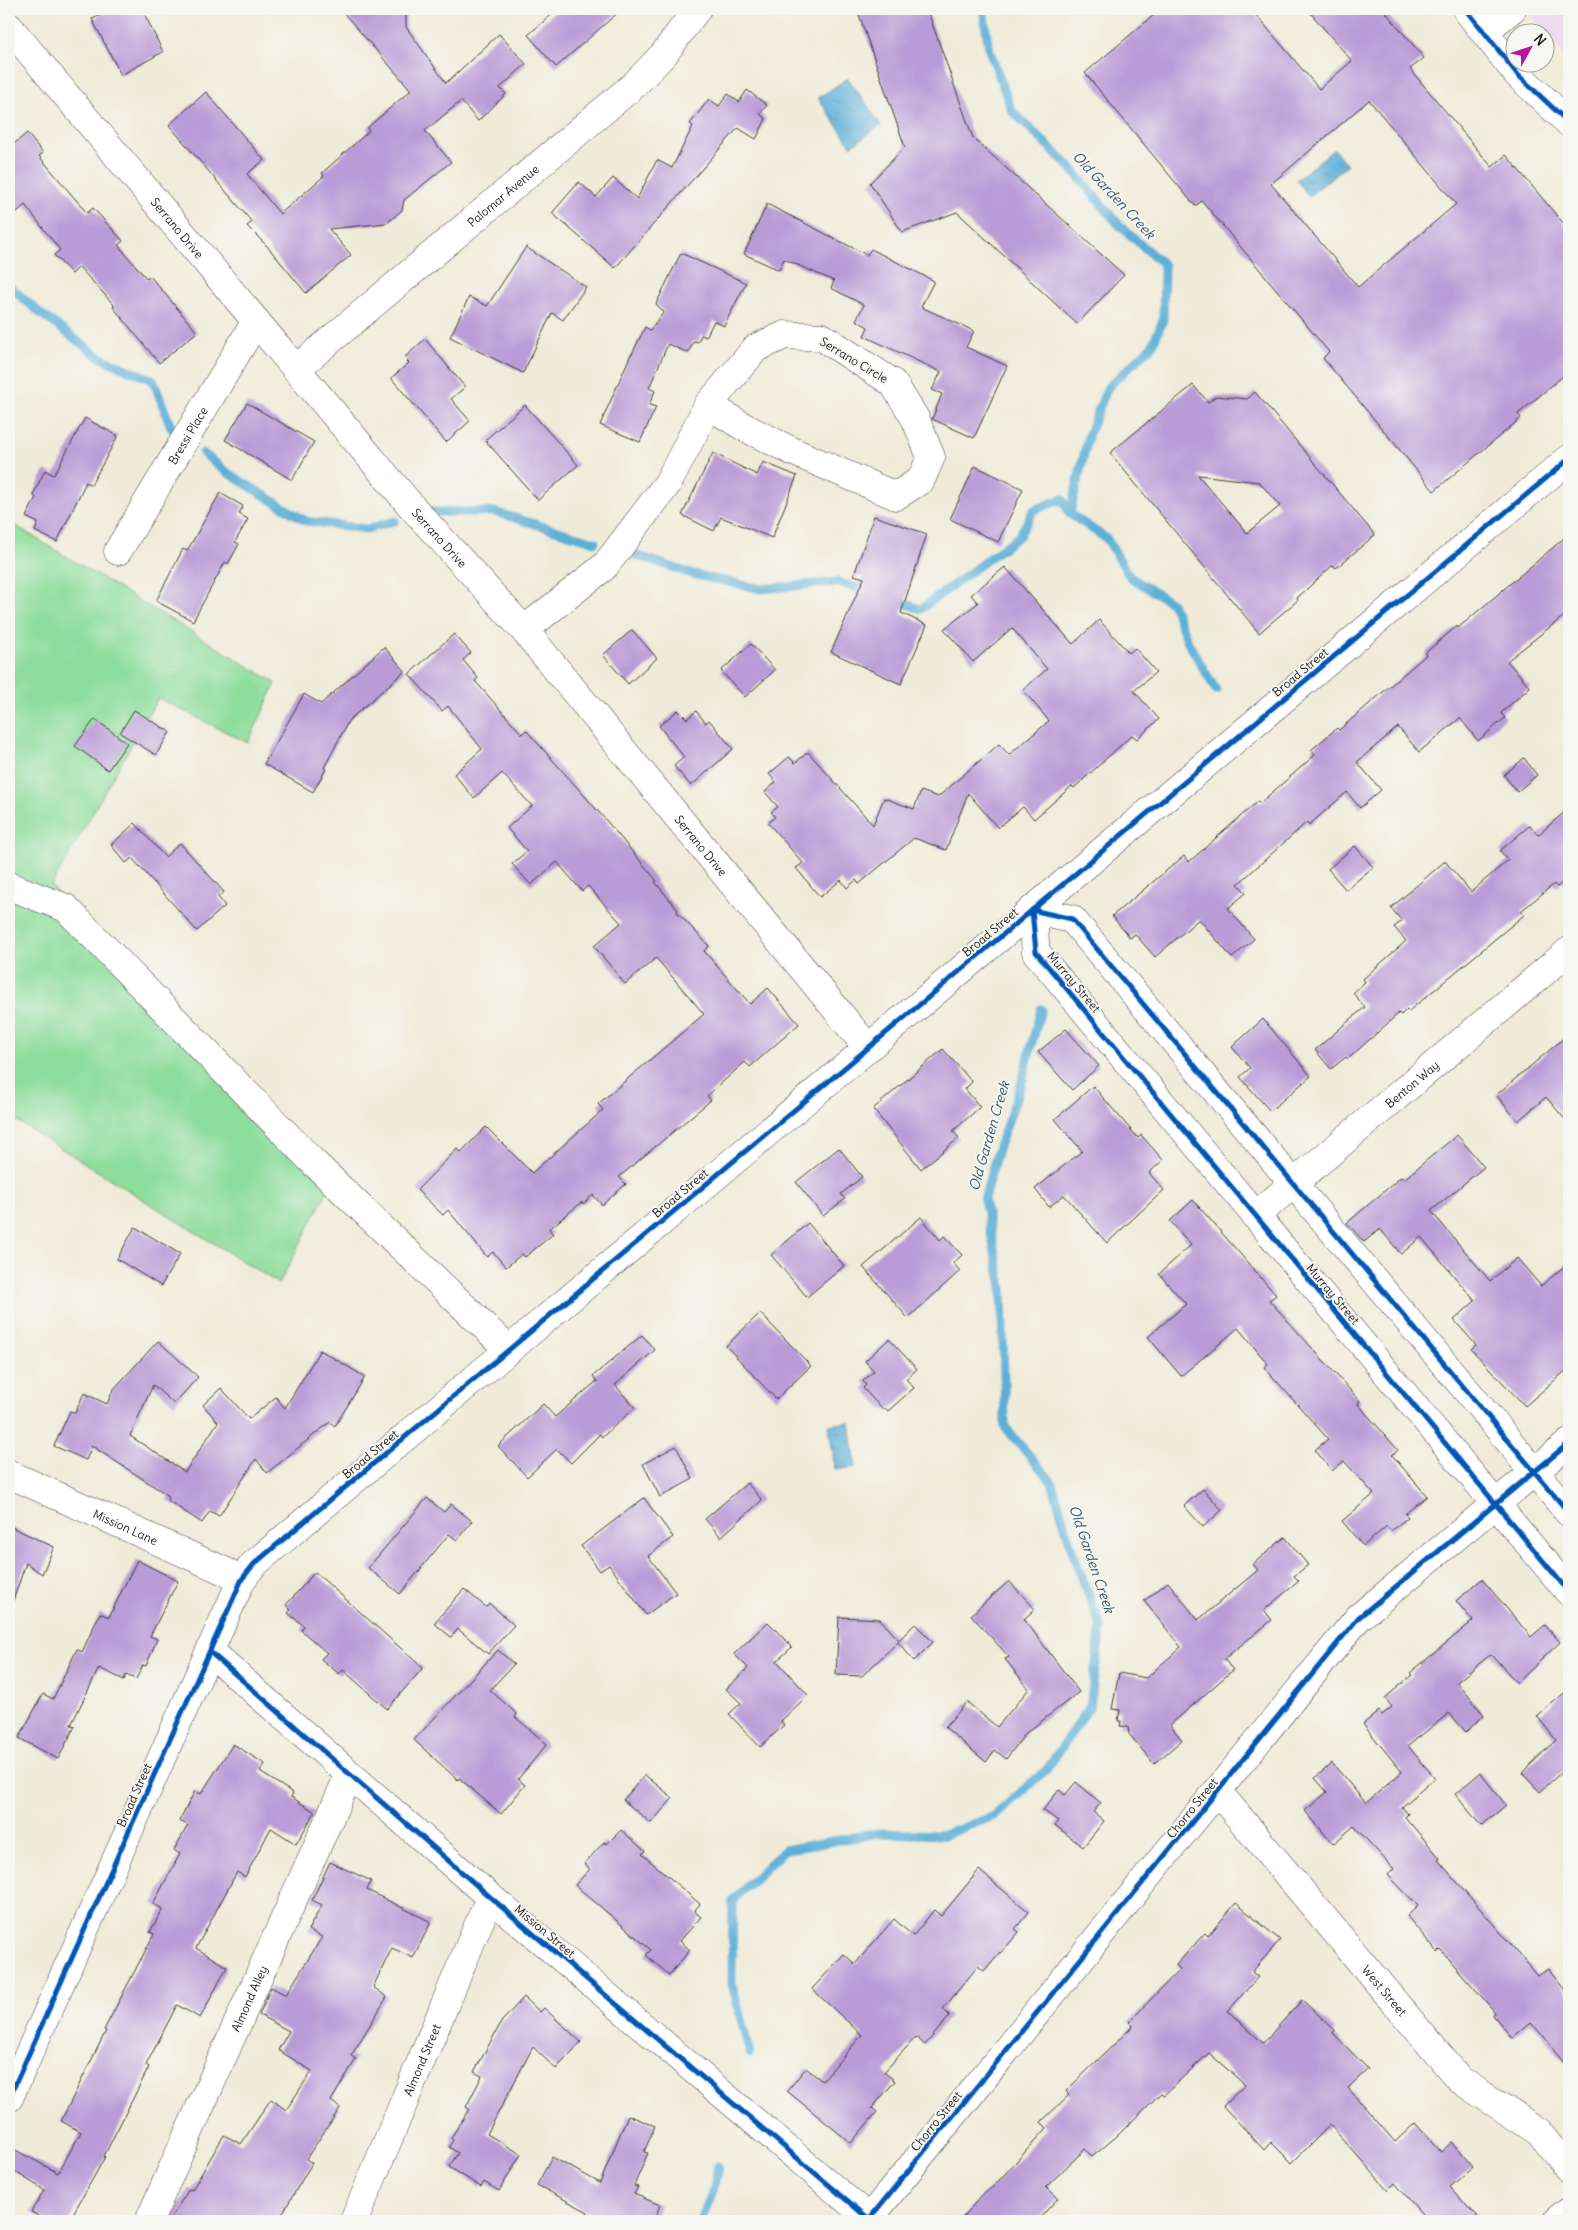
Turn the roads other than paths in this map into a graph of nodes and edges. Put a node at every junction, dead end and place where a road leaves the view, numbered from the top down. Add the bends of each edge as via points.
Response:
1 (1466, 9) edge
2 (1512, 9) edge
3 (689, 12) edge
4 (9, 27) edge
5 (1485, 31) junction
6 (1569, 123) edge
7 (256, 320) junction
8 (296, 369) junction
9 (708, 405) junction
10 (1569, 459) edge
11 (118, 550) dead end
12 (524, 630) junction
13 (9, 886) edge
14 (1032, 910) junction
15 (1569, 951) edge
16 (868, 1048) junction
17 (1293, 1182) junction
18 (1254, 1216) junction
19 (509, 1350) junction
20 (1569, 1443) edge
21 (1535, 1472) junction
22 (9, 1474) edge
23 (1496, 1505) junction
24 (1569, 1513) edge
25 (242, 1578) junction
26 (1569, 1592) edge
27 (210, 1652) junction
28 (349, 1775) junction
29 (1218, 1792) junction
30 (490, 1898) junction
31 (9, 2098) edge
32 (1569, 2170) edge
33 (1569, 2212) edge
34 (869, 2220) edge
35 (149, 2221) edge
36 (354, 2221) edge
37 (1558, 2221) edge

1 - 5 street
2 - 5 street
3 - 8 street, Palomar Avenue via 664,54 634,85
4 - 7 street, Serrano Drive
5 - 6 street via 1518,75
7 - 8 street, Serrano Drive
7 - 11 street, Bressi Place
8 - 12 street, Serrano Drive via 412,507
9 - 9 street, Serrano Circle via 756,348 785,336 822,337 893,383 915,418 931,456 920,480 896,496 794,452
9 - 12 street, Serrano Circle via 668,483 605,566
10 - 14 street, Broad Street
12 - 16 street, Serrano Drive
13 - 19 street via 66,908 312,1161
14 - 16 street, Broad Street
14 - 17 street via 1072,919
14 - 18 street, Murray Street via 1036,952
15 - 17 street, Benton Way
16 - 19 street, Broad Street
17 - 18 street, Benton Way
17 - 21 street
18 - 23 street, Murray Street
19 - 25 street, Broad Street via 254,1564
20 - 21 street, Chorro Street
21 - 23 street, Chorro Street
21 - 24 street
22 - 25 street, Mission Lane
23 - 26 street, Murray Street
23 - 29 street, Chorro Street via 1358,1618
25 - 27 street, Broad Street
27 - 28 street, Mission Street
27 - 31 street, Broad Street
28 - 30 street, Mission Street
28 - 35 street, Almond Alley
29 - 32 street, West Street via 1460,2080 1539,2132
29 - 34 street, Chorro Street
30 - 34 street, Mission Street
30 - 36 street, Almond Street
33 - 37 street

